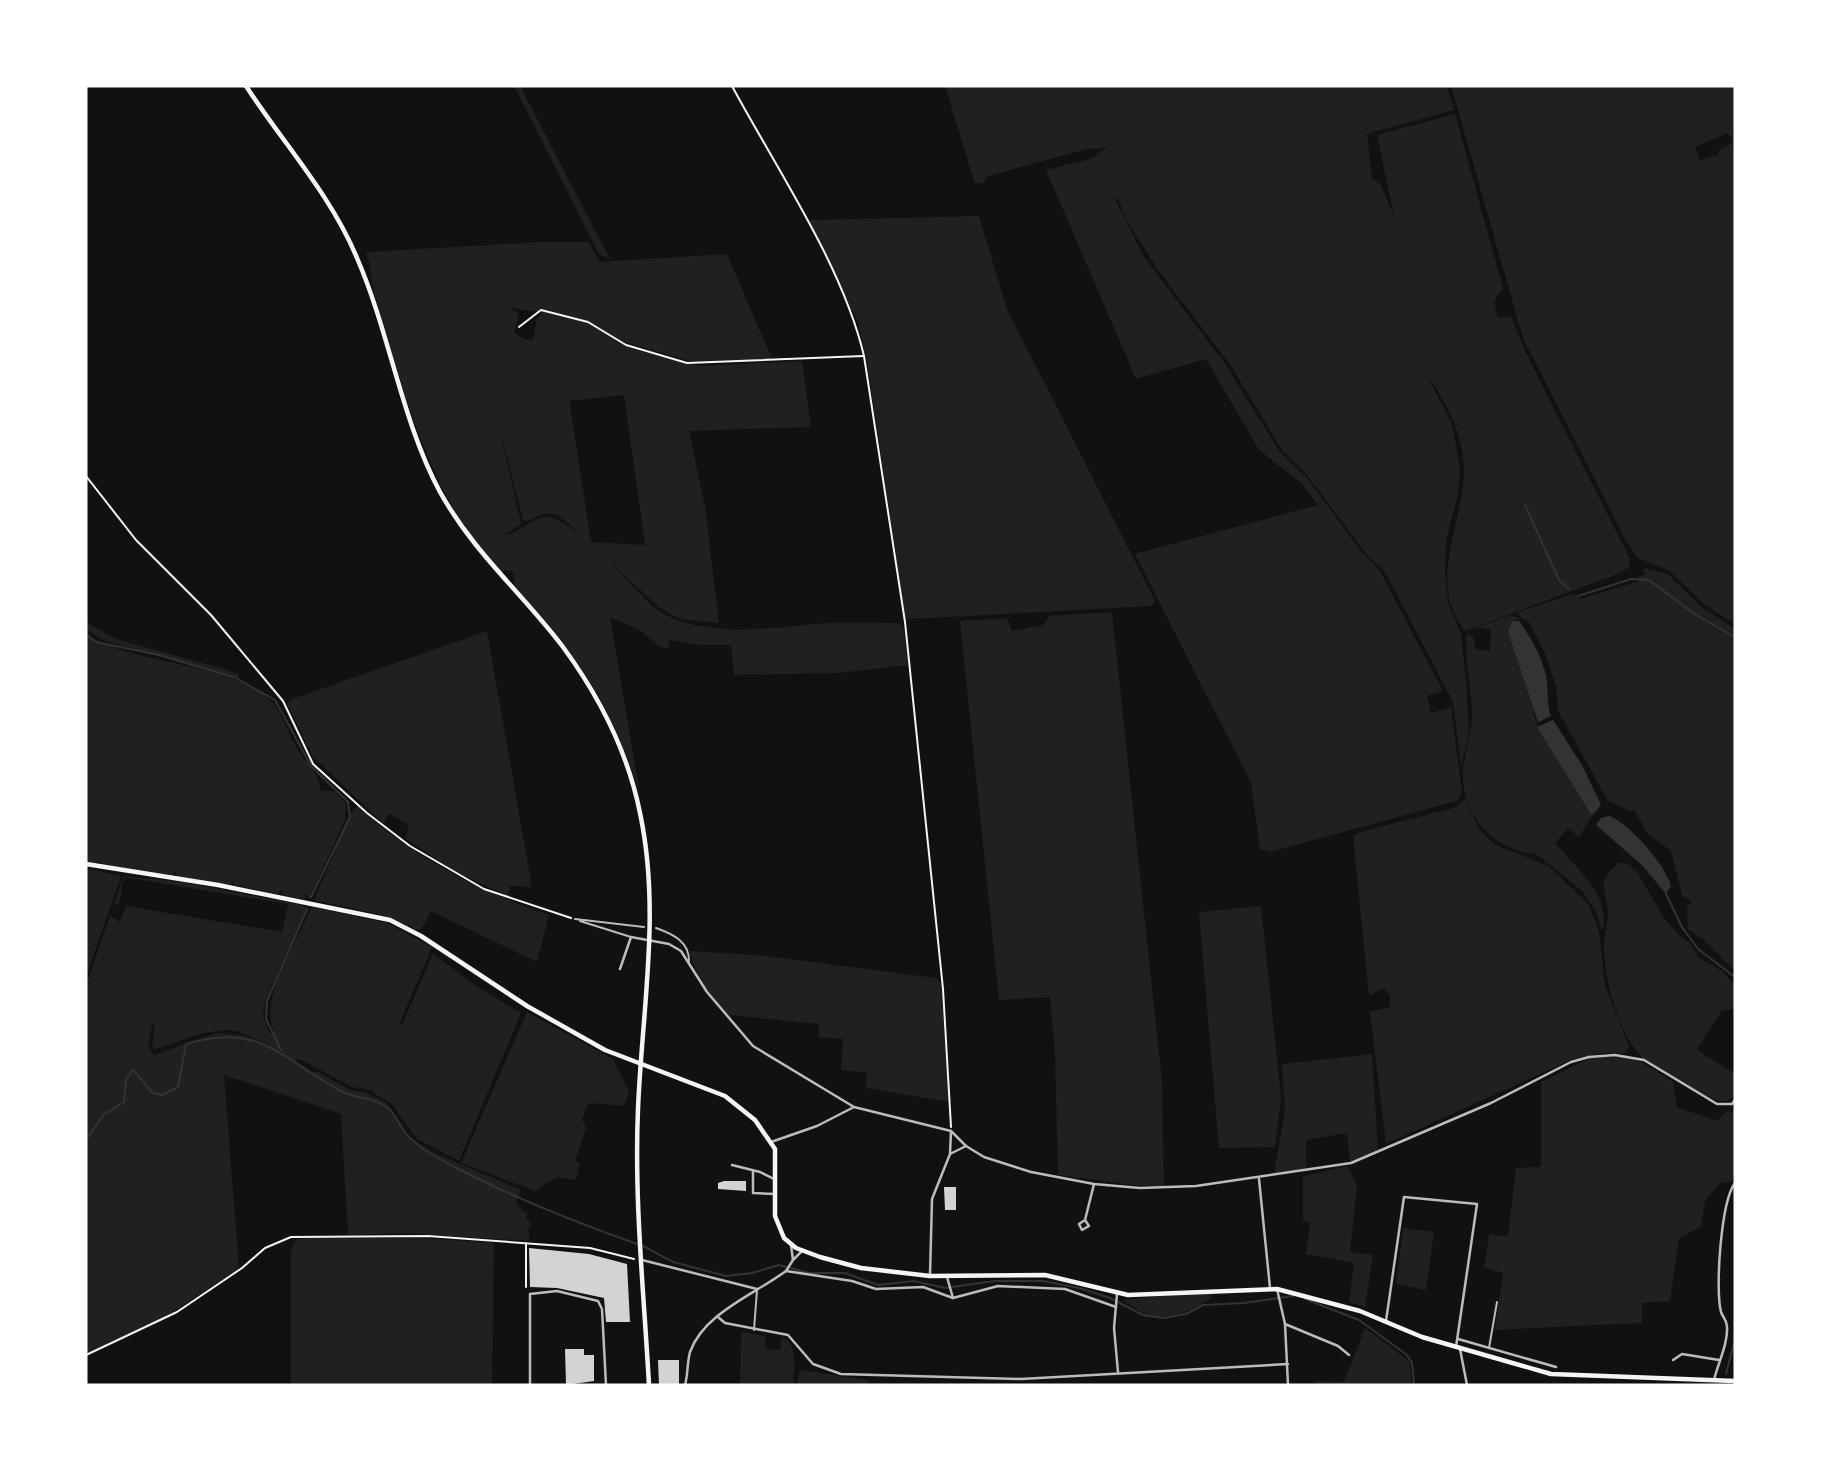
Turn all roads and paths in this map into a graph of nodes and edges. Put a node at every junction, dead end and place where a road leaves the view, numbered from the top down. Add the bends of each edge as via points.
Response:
1 (246, 86) edge
2 (732, 86) edge
3 (519, 327) dead end
4 (864, 356) junction
5 (86, 476) edge
6 (86, 863) edge
7 (575, 919) junction
8 (644, 927) dead end
9 (656, 928) dead end
10 (631, 937) junction
11 (650, 941) junction
12 (689, 963) junction
13 (620, 969) dead end
14 (640, 1064) junction
15 (1735, 1100) edge
16 (1731, 1104) junction
17 (854, 1107) junction
18 (1735, 1109) edge
19 (951, 1131) junction
20 (771, 1142) junction
21 (965, 1146) junction
22 (950, 1154) junction
23 (732, 1165) dead end
24 (753, 1171) junction
25 (1259, 1179) junction
26 (776, 1180) junction
27 (1735, 1183) edge
28 (1094, 1184) junction
29 (775, 1194) junction
30 (1084, 1220) dead end
31 (526, 1243) junction
32 (791, 1245) junction
33 (803, 1250) junction
34 (793, 1260) junction
35 (642, 1261) junction
36 (787, 1269) junction
37 (930, 1276) junction
38 (947, 1276) junction
39 (526, 1287) dead end
40 (1270, 1288) junction
41 (757, 1289) junction
42 (1278, 1292) junction
43 (1117, 1296) junction
44 (953, 1298) junction
45 (1497, 1303) dead end
46 (1116, 1305) junction
47 (718, 1317) junction
48 (1385, 1321) junction
49 (1285, 1324) junction
50 (754, 1330) junction
51 (1458, 1339) junction
52 (1458, 1348) junction
53 (1489, 1349) junction
54 (86, 1355) edge
55 (1349, 1355) dead end
56 (1673, 1360) dead end
57 (1719, 1360) junction
58 (1288, 1364) junction
59 (1556, 1367) dead end
60 (1118, 1372) junction
61 (1714, 1380) junction
62 (1735, 1381) edge
63 (530, 1385) edge
64 (606, 1385) edge
65 (649, 1385) edge
66 (685, 1385) edge
67 (1288, 1385) edge
68 (1468, 1385) edge

1 - 11 main road via 314,182 356,256 423,457 441,493 482,554 562,646 605,714 640,809 650,870
2 - 4 path via 792,192 852,314
3 - 4 path via 541,310 588,322 626,345 687,363
4 - 19 path via 905,622 944,999
5 - 7 path via 136,540 197,599 283,701 313,764 367,813 410,846 484,889
6 - 14 main road via 219,884 390,920 418,933 571,1031
7 - 8 lane
7 - 10 lane
9 - 12 lane via 684,944
10 - 11 street
10 - 13 street
11 - 12 street via 669,944
11 - 14 main road
12 - 17 street via 753,1046
14 - 20 main road via 725,1096 746,1111
14 - 35 main road via 637,1146
15 - 16 street
16 - 18 street
16 - 25 street via 1717,1104 1632,1056 1590,1057 1352,1163
17 - 19 street
17 - 20 street
19 - 21 street
19 - 22 street
20 - 26 main road
21 - 22 street
21 - 28 street via 1031,1172
22 - 37 street via 932,1199
23 - 24 street
24 - 26 street
24 - 29 street via 753,1193
25 - 28 street via 1167,1189
25 - 40 street
26 - 29 main road
27 - 57 street via 1724,1215 1721,1312 1727,1327
28 - 30 street
29 - 32 main road via 777,1223
31 - 35 path via 590,1248
31 - 39 path
31 - 54 path via 407,1236 281,1239 177,1312
32 - 33 main road
32 - 34 street
33 - 34 street
33 - 37 main road via 861,1268
34 - 36 street
35 - 41 street
35 - 65 main road
36 - 41 street
36 - 44 street via 876,1289 923,1287
37 - 38 main road
38 - 43 main road via 1045,1275
38 - 44 street
40 - 42 main road
40 - 43 main road
41 - 47 street
41 - 50 lane
42 - 48 main road via 1334,1303
42 - 49 street
43 - 46 street
44 - 46 street via 998,1286 1025,1287 1076,1292
45 - 53 lane
46 - 60 street
47 - 50 street via 724,1323
47 - 66 street via 691,1350
48 - 51 street via 1404,1197 1477,1204
48 - 52 main road
49 - 55 street
49 - 58 street
50 - 60 street via 788,1335 813,1364 841,1374 1021,1379
51 - 52 street
51 - 53 street
52 - 61 main road via 1566,1377
52 - 68 street
53 - 59 street
56 - 57 street via 1682,1354
57 - 61 street
58 - 60 street
58 - 67 street
61 - 62 main road
63 - 64 street via 529,1300 530,1294 544,1290 598,1301

